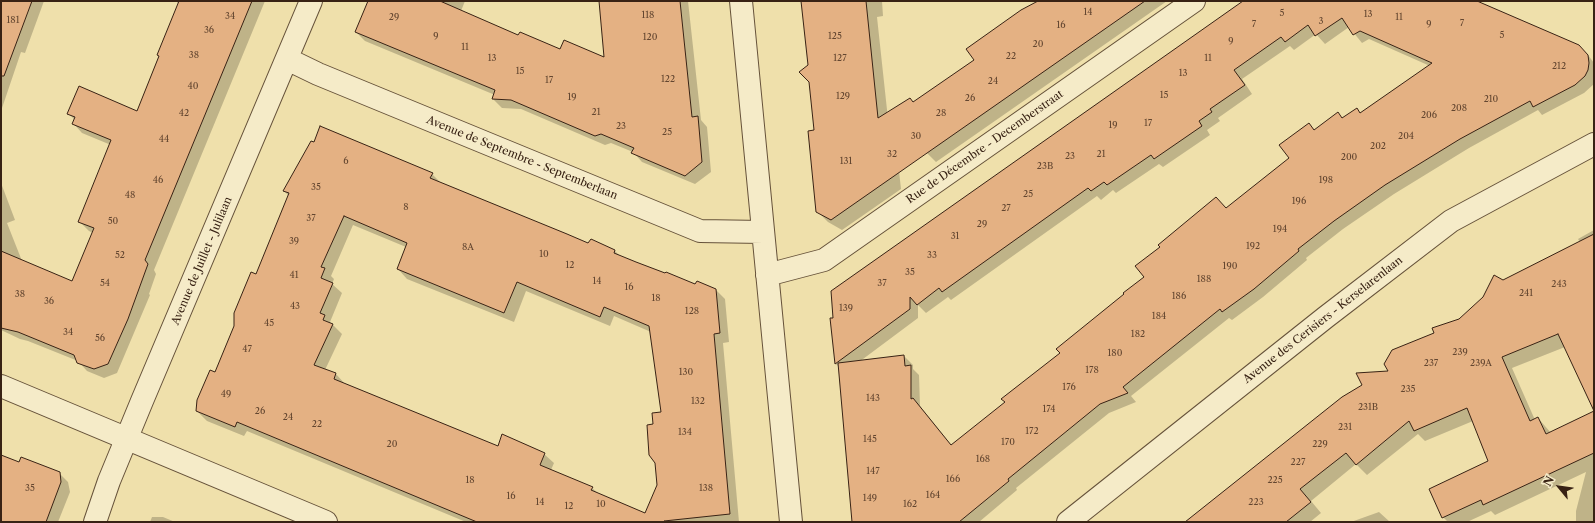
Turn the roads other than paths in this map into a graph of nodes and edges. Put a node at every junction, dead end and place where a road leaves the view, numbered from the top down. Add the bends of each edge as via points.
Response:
1 (311, 1) edge
2 (741, 1) edge
3 (1194, 1) edge
4 (287, 60) junction
5 (1594, 144) edge
6 (763, 232) junction
7 (767, 275) junction
8 (1, 386) edge
9 (126, 440) junction
10 (95, 522) edge
11 (326, 522) edge
12 (791, 522) edge
13 (1068, 522) edge

1 - 4 street, Avenue de Juillet - Julilaan
2 - 6 street
3 - 7 street, Rue de Décembre - Decemberstraat via 824,260
4 - 6 street, Avenue de Septembre - Septemberlaan via 700,231
4 - 9 street, Avenue de Juillet - Julilaan
5 - 13 street, Avenue des Cerisiers - Kerselarenlaan via 1451,221
6 - 7 street
7 - 12 street
8 - 9 street
9 - 10 street, Avenue de Juillet - Julilaan
9 - 11 street

